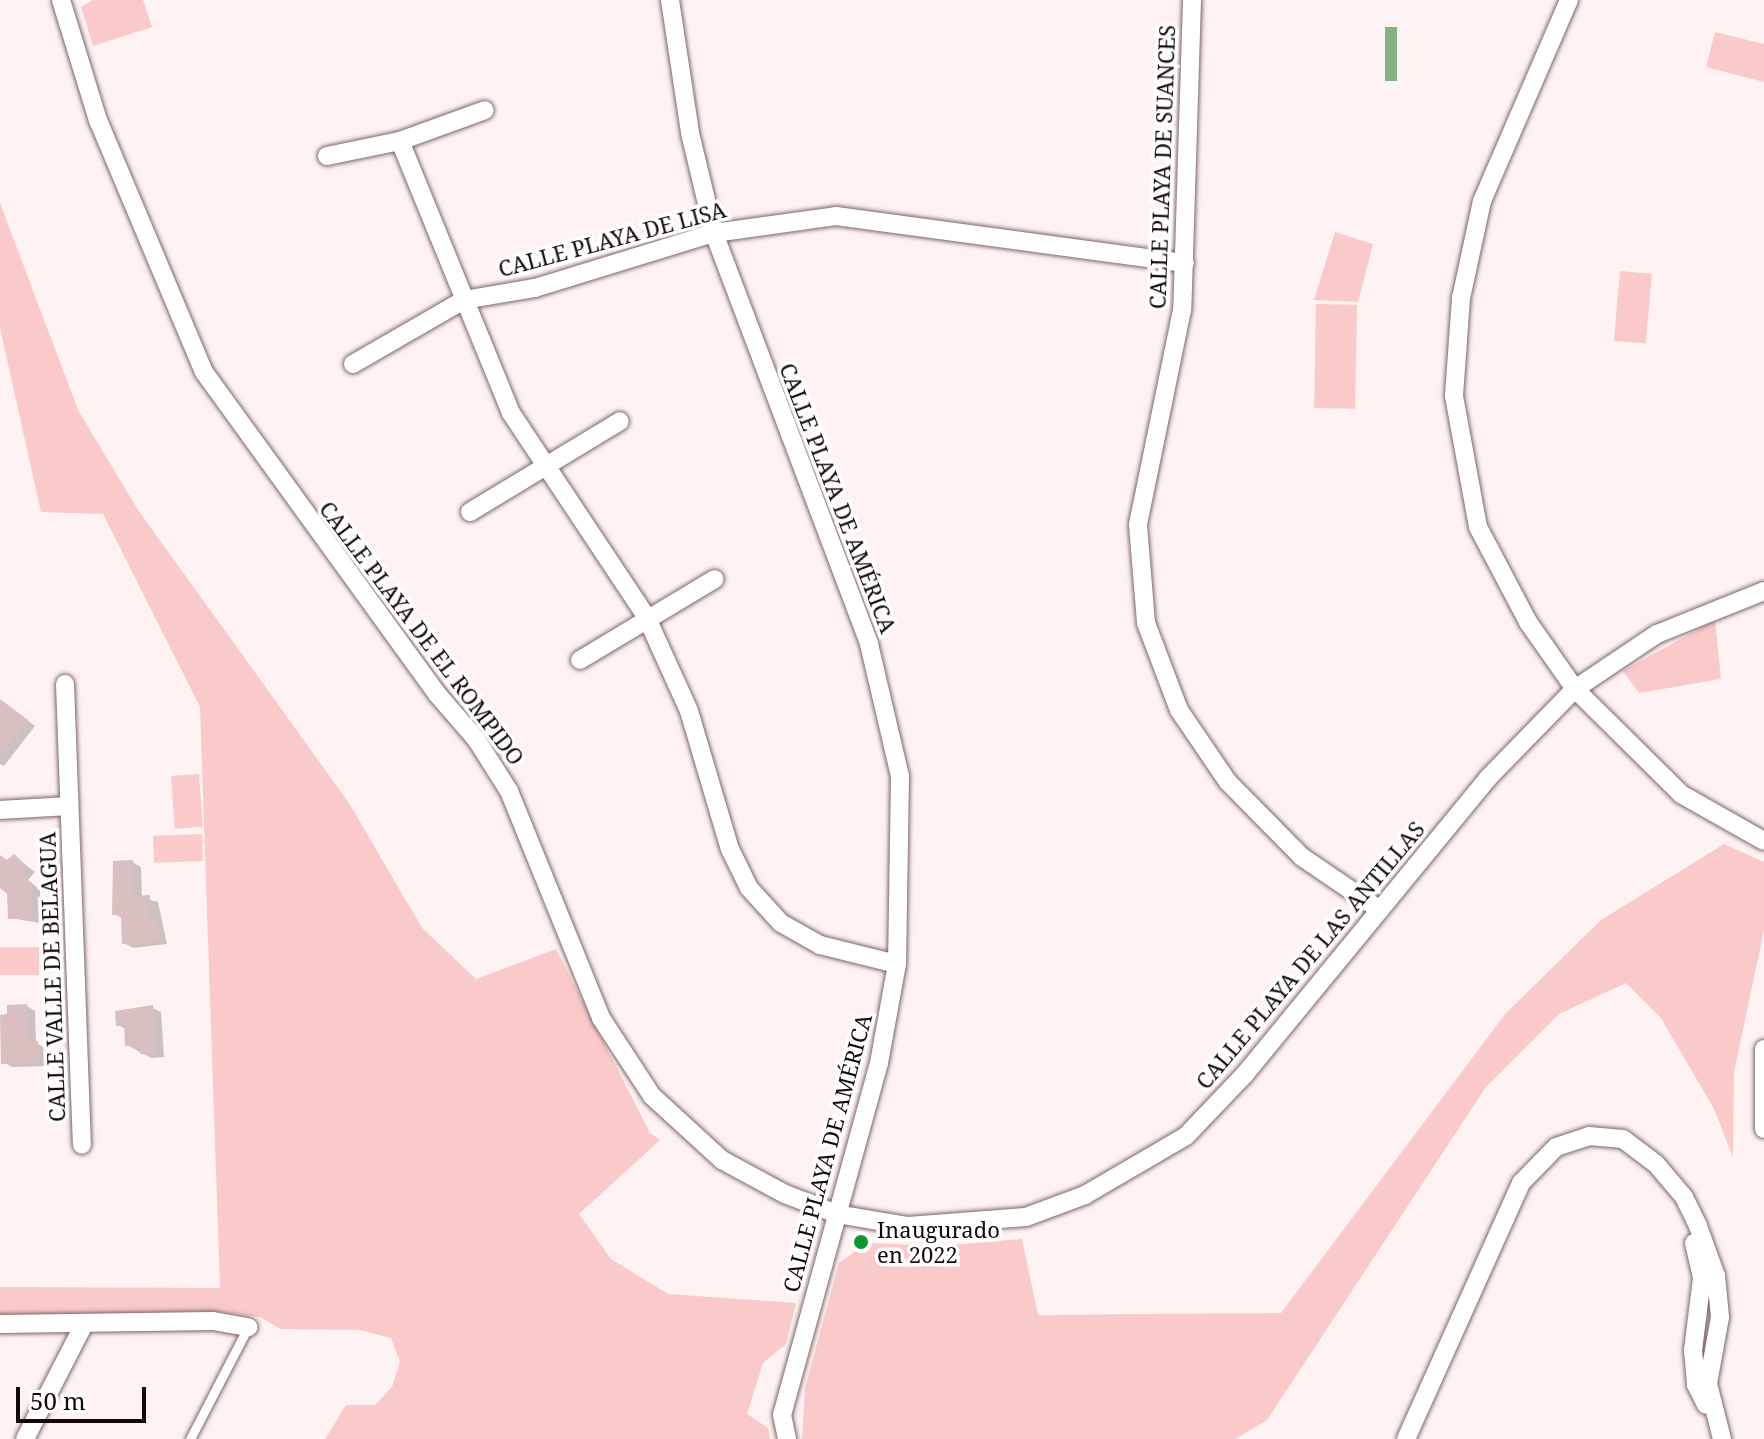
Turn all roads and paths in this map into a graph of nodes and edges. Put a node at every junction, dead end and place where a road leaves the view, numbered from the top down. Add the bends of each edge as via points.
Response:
1 (61, 0) edge
2 (670, 0) edge
3 (1192, 0) edge
4 (1569, 0) edge
5 (485, 110) dead end
6 (400, 141) junction
7 (327, 156) dead end
8 (714, 233) junction
9 (1185, 263) junction
10 (464, 300) junction
11 (353, 364) dead end
12 (620, 421) dead end
13 (544, 470) junction
14 (470, 512) dead end
15 (715, 579) dead end
16 (1764, 591) edge
17 (646, 616) junction
18 (580, 660) dead end
19 (65, 684) dead end
20 (1575, 689) junction
21 (69, 806) junction
22 (0, 810) edge
23 (1764, 841) edge
24 (1380, 910) junction
25 (897, 964) junction
26 (1764, 1049) edge
27 (1764, 1129) edge
28 (82, 1145) dead end
29 (837, 1214) junction
30 (0, 1324) edge
31 (84, 1324) junction
32 (248, 1327) joint
33 (25, 1439) edge
34 (190, 1439) edge
35 (787, 1439) edge
36 (1406, 1439) edge
37 (1722, 1439) edge

1 - 29 street, CALLE PLAYA DE EL ROMPIDO via 98,120 204,372 509,791 601,1018 652,1096 722,1160
2 - 8 street, CALLE PLAYA DE AMÉRICA via 690,133
3 - 9 street, CALLE PLAYA DE SUANCES
4 - 20 street via 1482,201 1461,298 1454,396 1478,527 1528,622
5 - 6 street
6 - 7 street
6 - 10 street
8 - 9 street, CALLE PLAYA DE LISA via 836,216
8 - 10 street, CALLE PLAYA DE LISA via 535,288
8 - 25 street, CALLE PLAYA DE AMÉRICA via 869,644 900,776
9 - 24 street, CALLE PLAYA DE SUANCES via 1163,417 1138,525 1146,623 1179,710 1228,782 1302,857
10 - 11 street, CALLE PLAYA DE LISA
10 - 13 street via 511,413
12 - 13 street
13 - 14 street
13 - 17 street
15 - 17 street
16 - 20 street, CALLE PLAYA DE LAS ANTILLAS via 1657,634
17 - 18 street
17 - 25 street via 689,711 730,849 749,888 781,923 820,945
19 - 21 street, CALLE VALLE DE BELAGUA
20 - 23 street via 1681,794
20 - 24 street, CALLE PLAYA DE LAS ANTILLAS via 1488,778
21 - 22 street, CALLE VALLE DE BELAGUA
21 - 28 street, CALLE VALLE DE BELAGUA
24 - 29 street, CALLE PLAYA DE LAS ANTILLAS via 1245,1074 1186,1136 1099,1187 1026,1217 961,1224 908,1226
25 - 29 street, CALLE PLAYA DE AMÉRICA via 879,1063
26 - 27 street
29 - 35 street, CALLE PLAYA DE AMÉRICA via 782,1415
30 - 31 street
31 - 32 street via 213,1321
31 - 33 street
32 - 34 lane
36 - 37 street via 1521,1183 1556,1147 1589,1136 1623,1139 1656,1164 1684,1197 1716,1276 1720,1317 1708,1384

